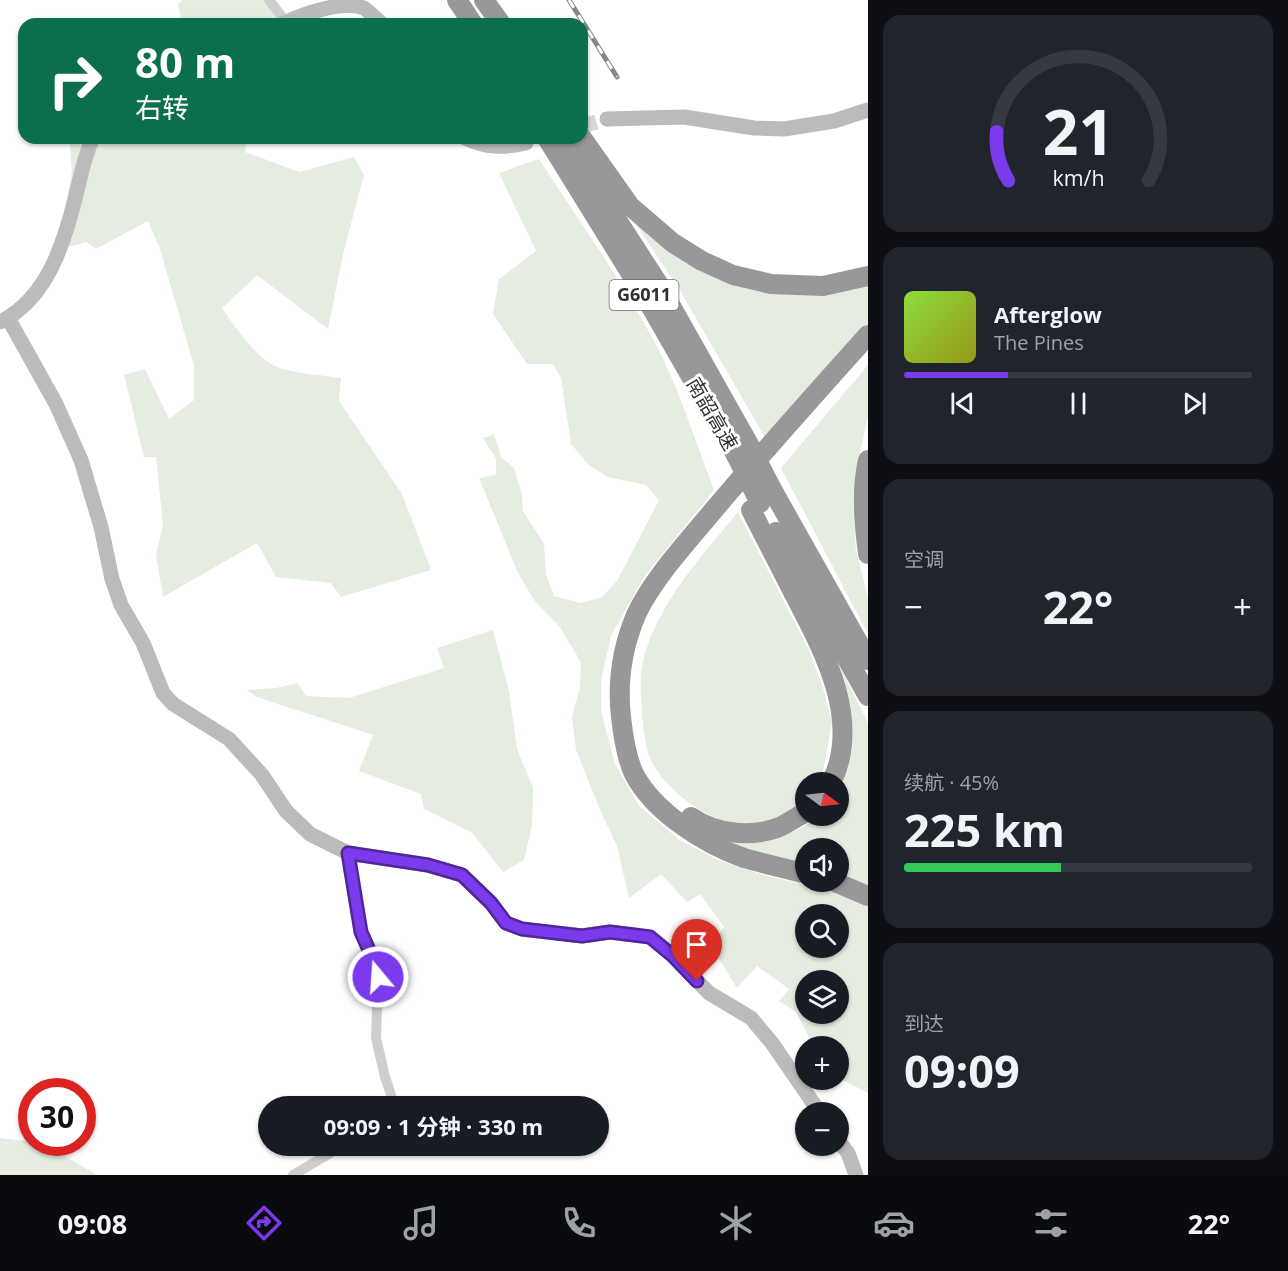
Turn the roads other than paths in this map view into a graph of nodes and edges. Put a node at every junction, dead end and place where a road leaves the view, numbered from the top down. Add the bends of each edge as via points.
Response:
1 (269, 0) edge
2 (457, 0) edge
3 (475, 0) edge
4 (484, 0) edge
5 (281, 18) edge
6 (296, 18) edge
7 (375, 18) edge
8 (469, 18) edge
9 (487, 18) edge
10 (497, 18) edge
11 (868, 110) edge
12 (607, 119) tunnel mouth
13 (90, 144) edge
14 (479, 144) edge
15 (522, 144) edge
16 (552, 144) edge
17 (568, 144) edge
18 (586, 144) edge
19 (868, 276) edge
20 (4, 320) edge
21 (868, 335) edge
22 (868, 350) edge
23 (736, 454) junction
24 (868, 460) edge
25 (762, 502) junction
26 (868, 554) edge
27 (868, 660) edge
28 (868, 696) edge
29 (835, 772) edge
30 (795, 818) edge
31 (348, 853) junction
32 (795, 871) edge
33 (849, 888) edge
34 (868, 896) edge
35 (391, 1096) edge
36 (813, 1102) edge
37 (325, 1156) edge
38 (849, 1156) edge
39 (293, 1175) edge
40 (856, 1175) edge

1 - 5 street
2 - 8 highway
3 - 9 highway
4 - 10 highway
6 - 7 street via 332,5 363,8
11 - 12 street via 834,121 784,129 684,117
13 - 20 street via 59,249 46,279 34,298
14 - 15 street
16 - 23 highway, 南韶高速 / G6011
17 - 23 highway, 南韶高速 / G6011 via 659,285
18 - 19 highway via 630,206 673,243 702,261 733,275 771,284 823,286
20 - 31 street via 56,404 81,460 121,605 143,643 163,693 173,705 229,739 262,775 286,811 310,834
21 - 32 highway via 731,490 657,582 637,613 624,648 618,691 623,735 634,774 656,805 688,831 743,857
22 - 30 highway via 676,572 638,642 629,681 629,722 639,755 658,788 679,809 703,825 728,832 776,828
23 - 25 highway, 南韶高速 / G6011, bridge
23 - 25 highway
24 - 26 highway via 863,522
25 - 27 highway, 南韶高速 / G6011
25 - 28 highway, 南韶高速 / G6011
25 - 29 highway via 835,687 843,722 841,753
31 - 35 street via 361,932 378,977 376,1038
31 - 36 street via 428,865 462,875 506,923 522,929 582,936 610,932 650,937 709,993 751,1018
33 - 34 highway
37 - 39 street
38 - 40 street

